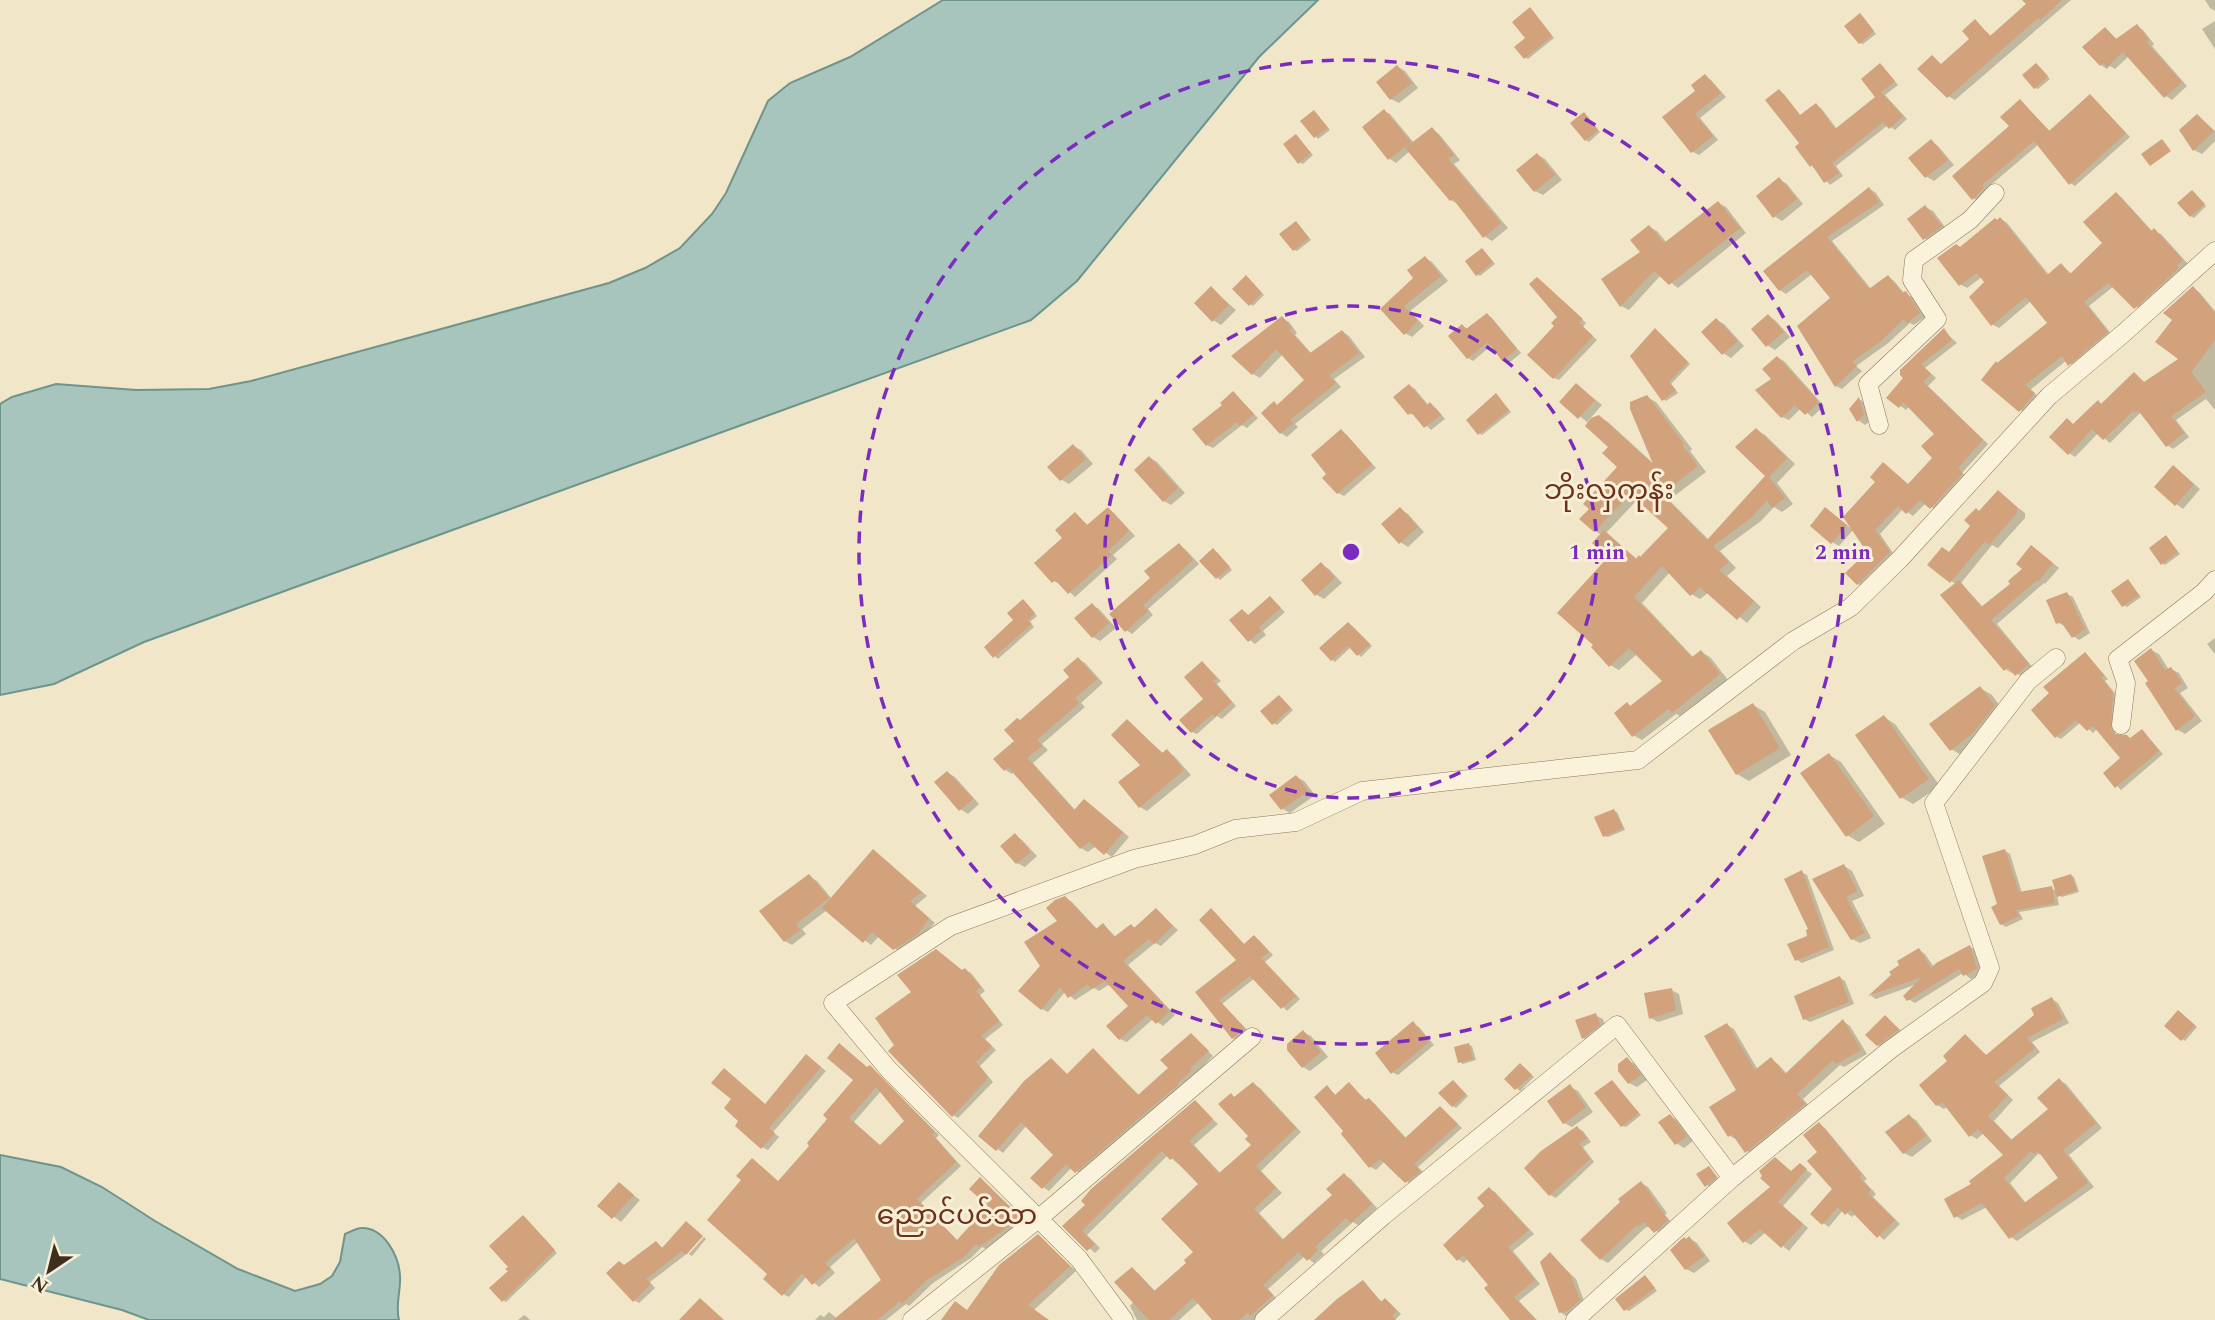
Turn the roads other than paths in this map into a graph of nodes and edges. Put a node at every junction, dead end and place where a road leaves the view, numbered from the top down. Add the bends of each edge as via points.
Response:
1 (1995, 193) dead end
2 (2215, 251) edge
3 (1879, 425) dead end
4 (2215, 580) edge
5 (2056, 658) dead end
6 (2121, 725) dead end
7 (1252, 1037) dead end
8 (1732, 1178) junction
9 (1038, 1219) junction
10 (912, 1320) edge
11 (1124, 1320) edge
12 (1264, 1320) edge
13 (1575, 1320) edge

1 - 3 street via 1970,220 1914,260 1912,281 1937,318 1868,384
2 - 9 street via 2049,396 1851,607 1793,641 1638,760 1362,791 1296,822 1235,829 1195,845 1134,859 951,926 833,1003 889,1070
4 - 6 street via 2118,659 2126,683
5 - 8 street via 2028,681 1934,803 1990,968 1983,983 1891,1049
7 - 9 street
8 - 12 street via 1616,1025
8 - 13 street
9 - 10 street
9 - 11 street via 1079,1259

